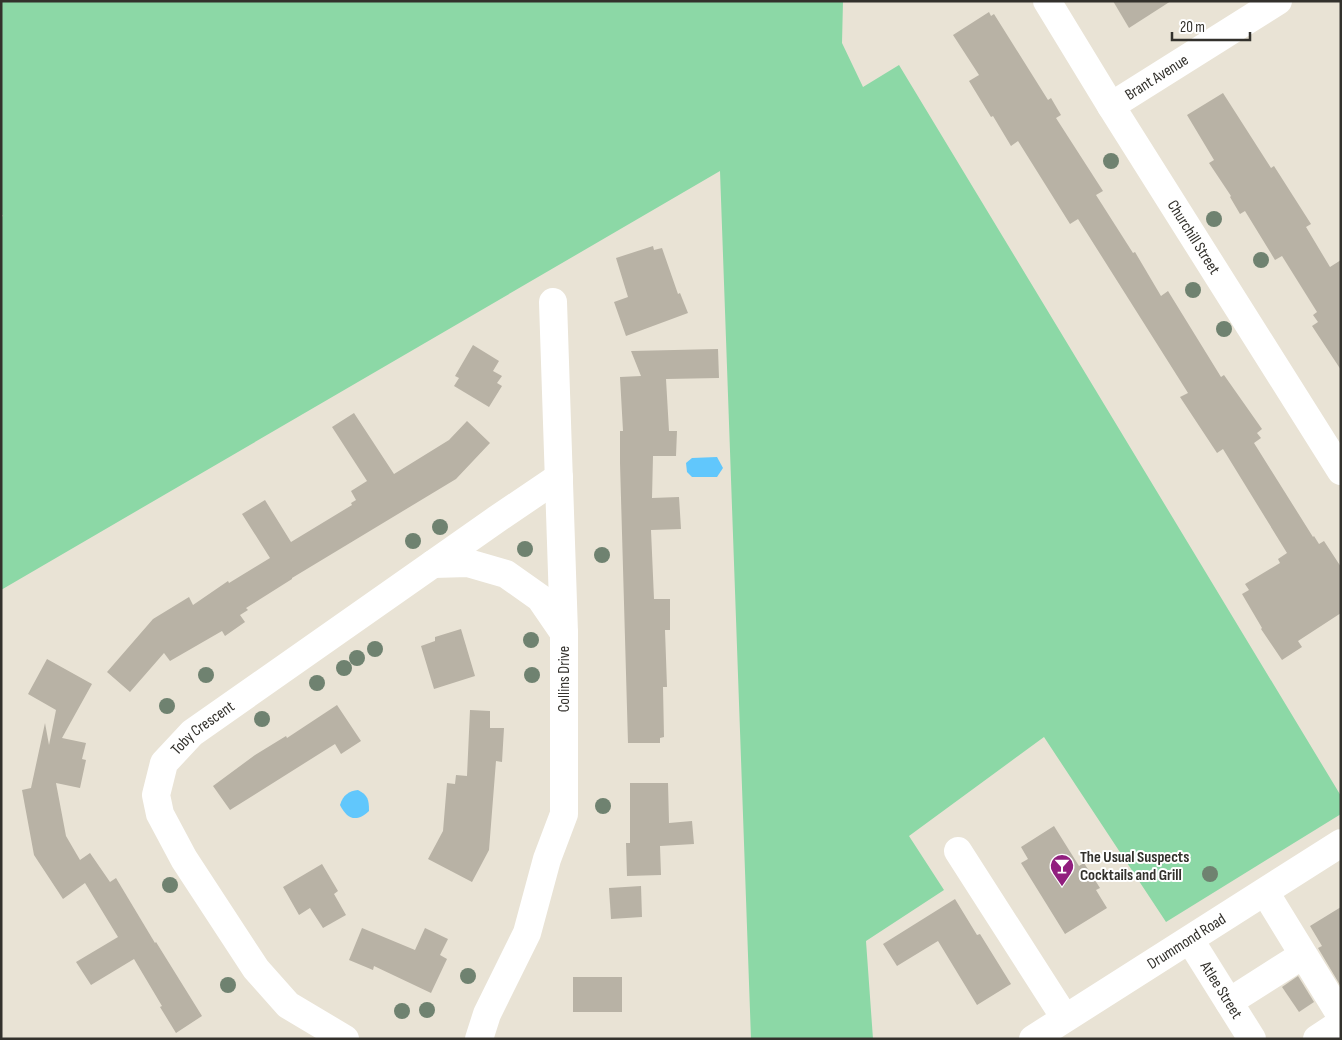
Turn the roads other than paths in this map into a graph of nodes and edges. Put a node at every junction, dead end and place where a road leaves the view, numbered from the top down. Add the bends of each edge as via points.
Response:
1 (1047, 1) edge
2 (1278, 1) edge
3 (1111, 106) junction
4 (553, 302) dead end
5 (1341, 471) edge
6 (559, 477) junction
7 (433, 564) junction
8 (564, 633) junction
9 (1341, 843) edge
10 (958, 851) dead end
11 (1264, 892) junction
12 (1190, 940) junction
13 (1303, 954) junction
14 (1229, 1002) junction
15 (1341, 1016) edge
16 (1065, 1018) junction
17 (1341, 1023) edge
18 (483, 1026) edge
19 (345, 1039) edge
20 (461, 1039) edge
21 (1033, 1039) edge
22 (1252, 1039) edge
23 (1317, 1039) edge

1 - 3 street, Churchill Street
2 - 3 street, Brant Avenue
3 - 5 street, Churchill Street
4 - 6 street, Collins Drive
6 - 7 street, Toby Crescent
6 - 8 street, Collins Drive
7 - 8 street via 468,563 506,574 540,598
7 - 19 street, Toby Crescent via 192,733 164,763 156,795 160,814 184,859 256,969 288,1005
8 - 18 street, Collins Drive via 564,814 547,859 526,934
9 - 11 street, Drummond Road
10 - 16 street
11 - 12 street, Drummond Road
11 - 13 street
12 - 14 street, Atlee Street
12 - 16 street, Drummond Road
13 - 14 street
13 - 15 street
14 - 22 street, Atlee Street
16 - 21 street, Drummond Road
17 - 23 street
18 - 20 street

